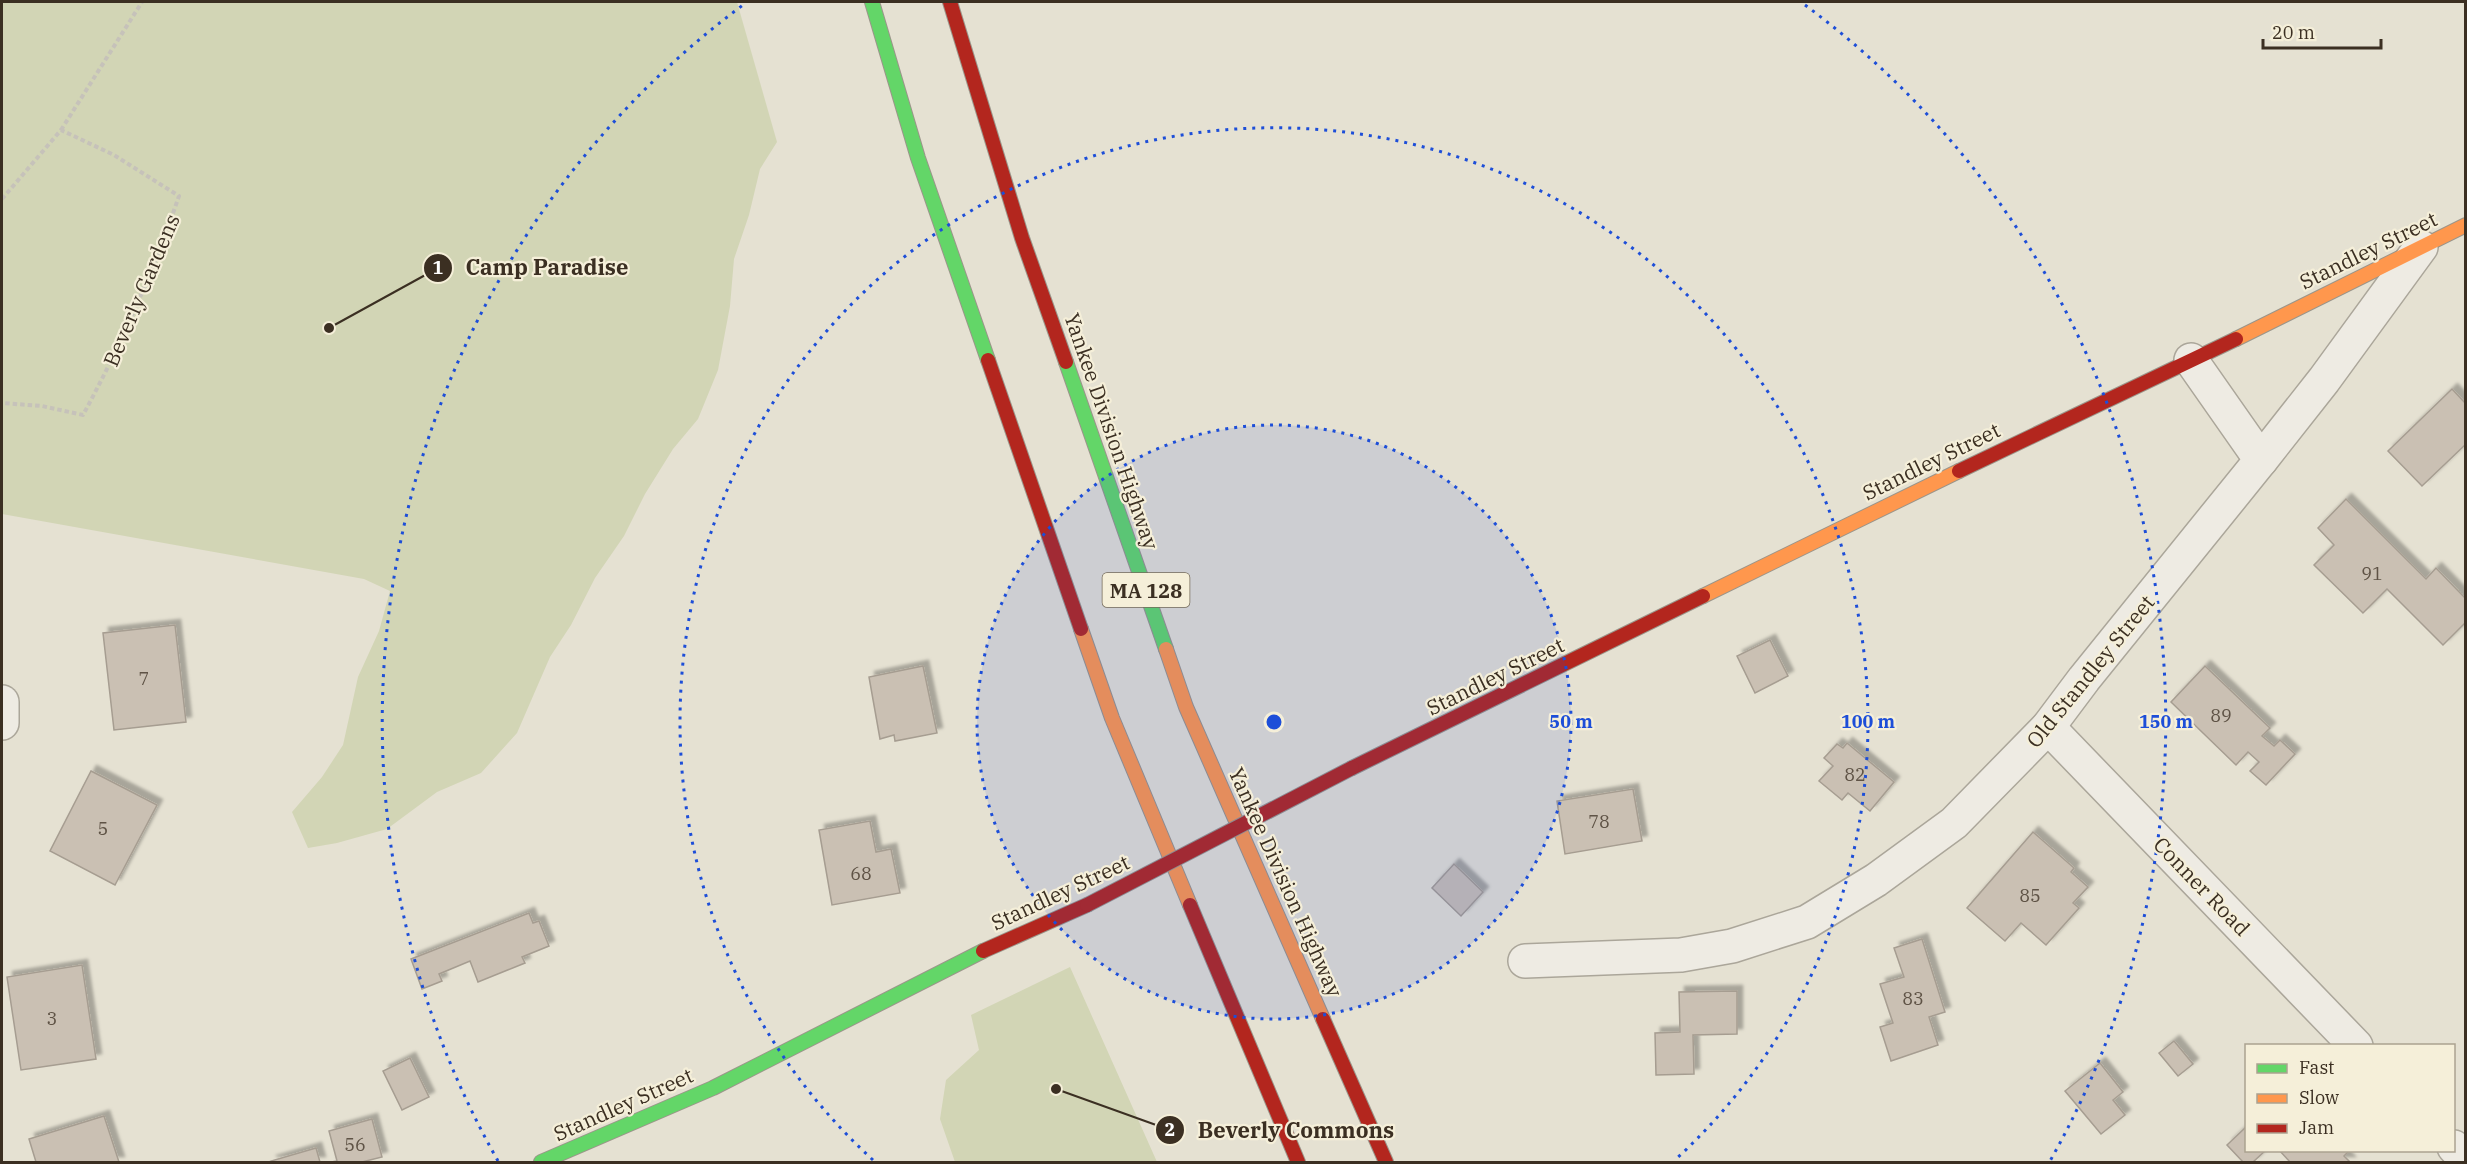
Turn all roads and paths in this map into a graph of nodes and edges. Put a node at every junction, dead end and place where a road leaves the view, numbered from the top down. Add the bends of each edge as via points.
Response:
1 (142, 2) edge
2 (872, 2) edge
3 (950, 2) edge
4 (61, 130) junction
5 (2, 199) edge
6 (2466, 225) edge
7 (2421, 247) junction
8 (2191, 360) junction
9 (2, 403) edge
10 (2261, 460) junction
11 (2, 702) edge
12 (2, 723) edge
13 (2048, 728) junction
14 (1525, 961) dead end
15 (2354, 1044) edge
16 (2455, 1148) edge
17 (2466, 1160) edge
18 (542, 1162) edge
19 (1298, 1162) edge
20 (1386, 1162) edge

1 - 4 path
2 - 19 main road, MA 128 via 918,158 1112,718
3 - 20 main road, Yankee Division Highway / MA 128 via 1022,238 1186,706
4 - 5 path
4 - 9 path, Beverly Gardens via 114,155 179,196 154,266 83,415
6 - 7 main road, Standley Street
7 - 8 main road, Standley Street
7 - 10 street, Old Standley Street
8 - 10 street
8 - 18 main road, Standley Street, bridge via 1352,768 1087,905 957,962 713,1088
10 - 13 street, Old Standley Street
11 - 12 street
13 - 14 street, Old Standley Street via 1954,823 1876,880 1807,922 1732,946 1681,955
13 - 15 street, Conner Road
16 - 17 street

